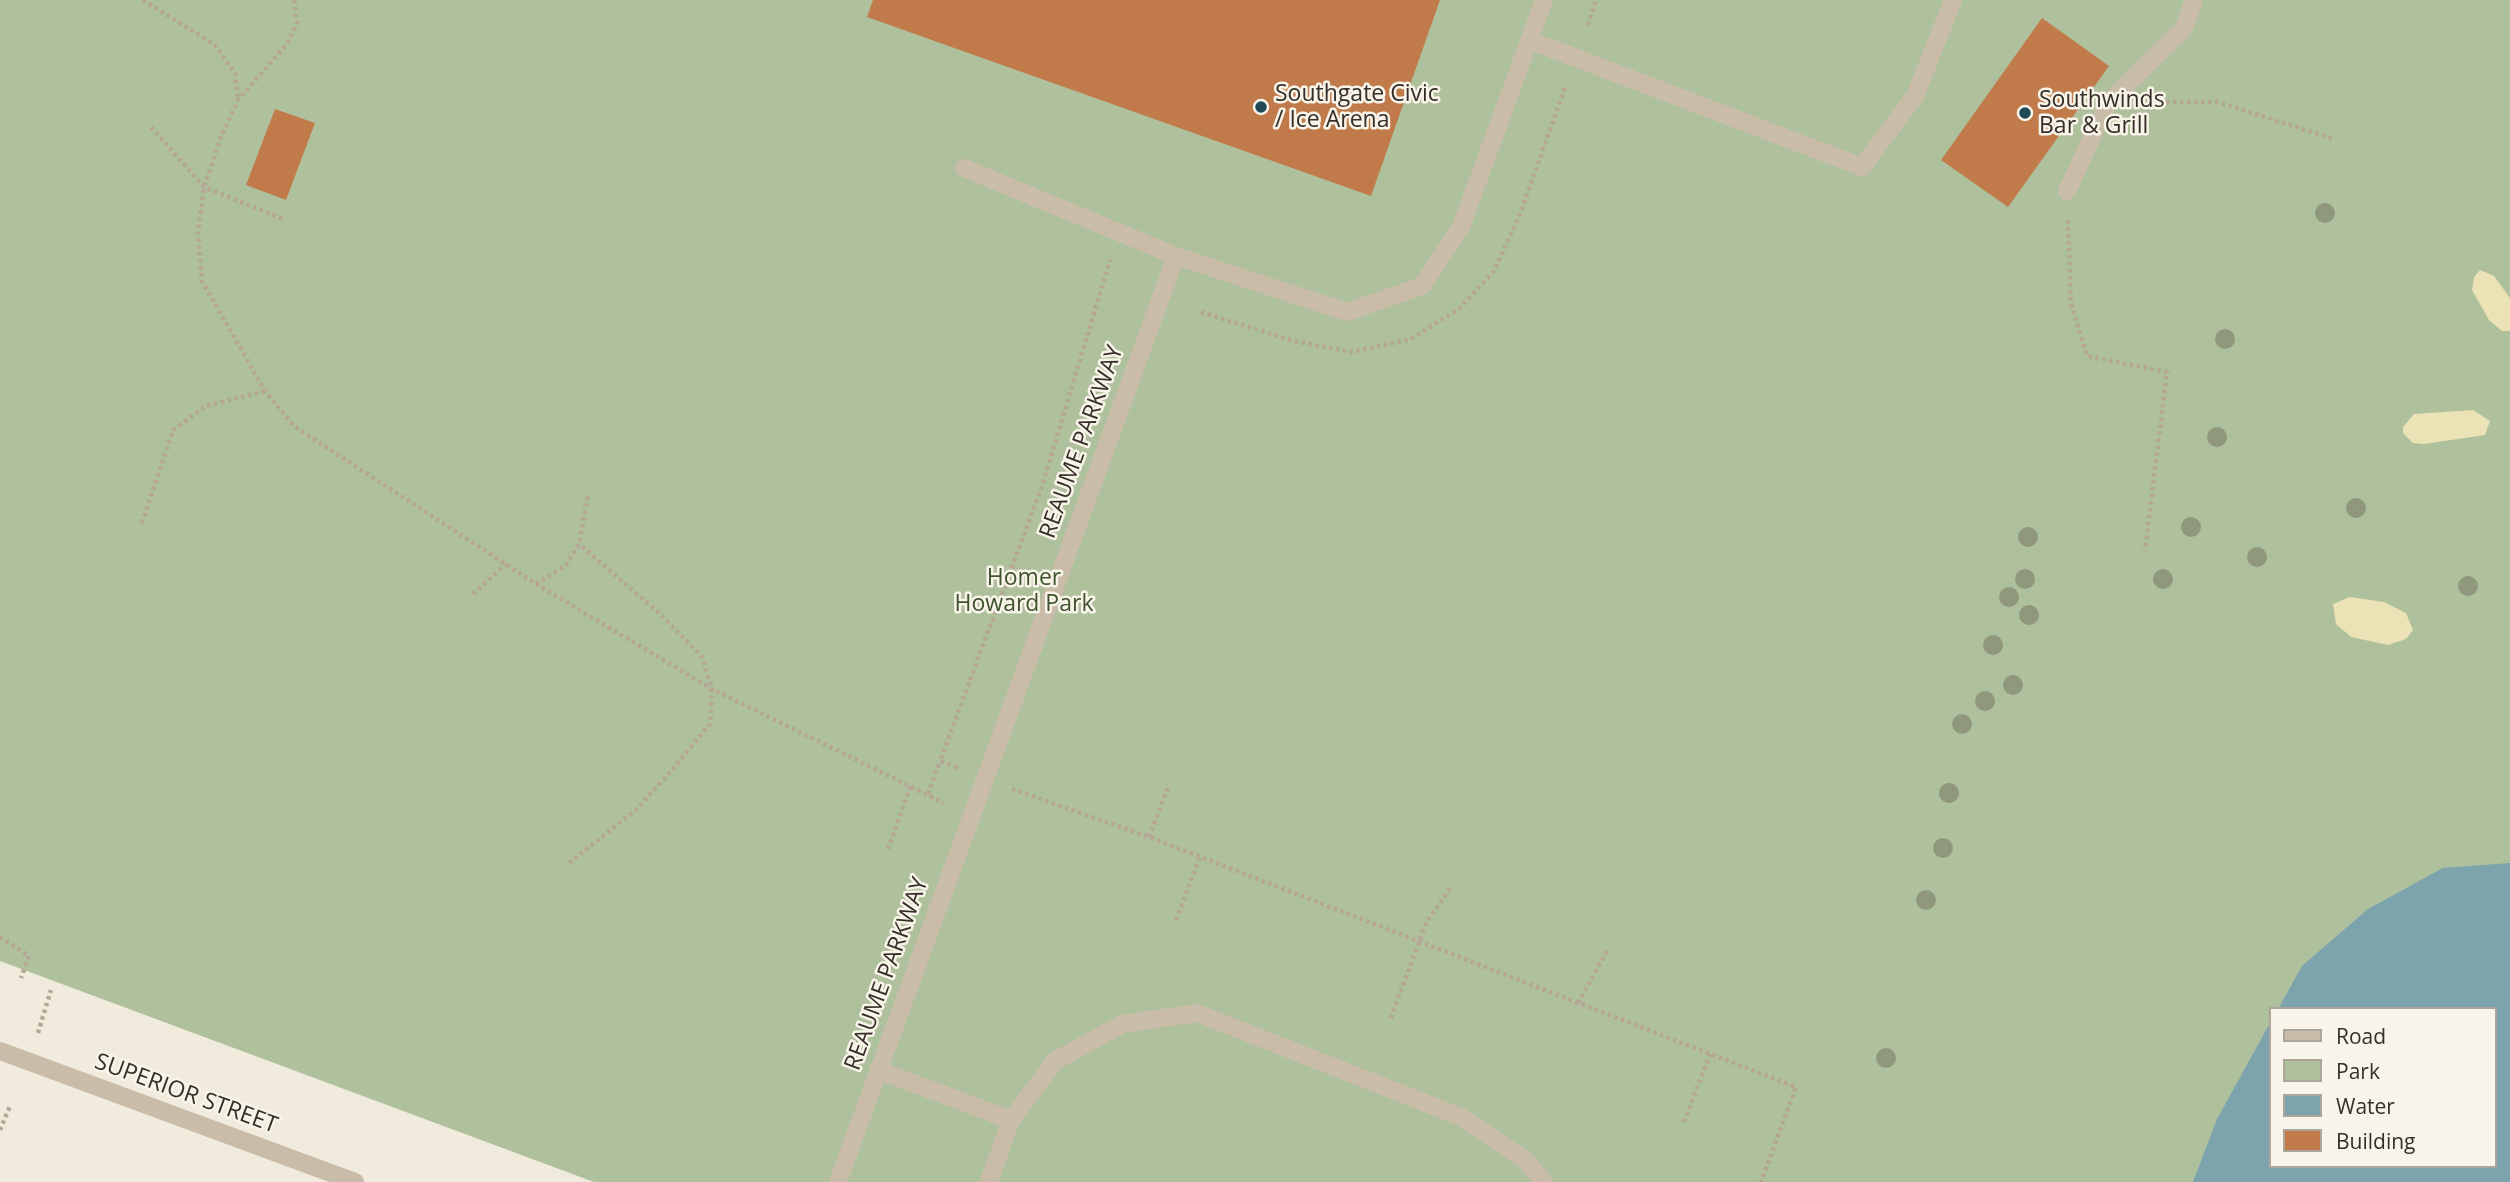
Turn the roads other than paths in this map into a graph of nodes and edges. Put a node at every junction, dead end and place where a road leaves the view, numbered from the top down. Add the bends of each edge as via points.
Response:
1 (1544, 0) edge
2 (1953, 0) edge
3 (2194, 0) edge
4 (1529, 40) junction
5 (964, 168) dead end
6 (2067, 191) road end
7 (1176, 256) junction
8 (0, 1051) edge
9 (878, 1070) junction
10 (1011, 1120) junction
11 (355, 1182) edge
12 (838, 1182) edge
13 (989, 1182) edge
14 (1544, 1182) edge

1 - 4 street
2 - 4 street via 1915,96 1862,167
3 - 6 street via 2184,28 2108,103
4 - 7 street via 1461,227 1422,286 1347,312
5 - 7 street
7 - 9 street, REAUME PARKWAY
8 - 11 street, SUPERIOR STREET
9 - 10 street
9 - 12 street, REAUME PARKWAY
10 - 13 street
10 - 14 street via 1055,1061 1122,1024 1196,1013 1461,1117 1525,1160

